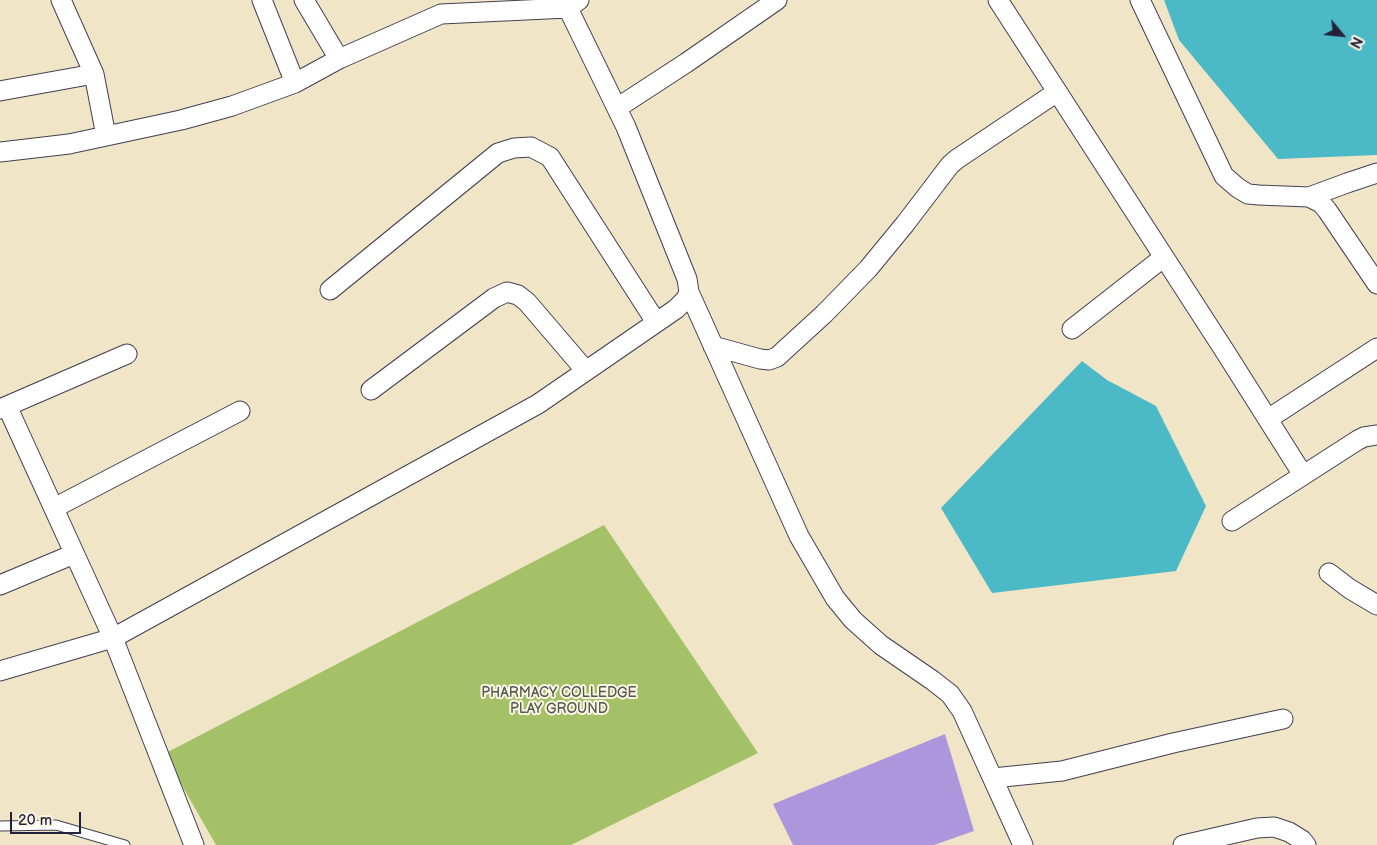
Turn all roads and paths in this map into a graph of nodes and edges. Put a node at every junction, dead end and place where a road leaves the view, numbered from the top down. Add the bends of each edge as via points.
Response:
1 (61, 0) edge
2 (262, 0) edge
3 (304, 0) edge
4 (777, 0) edge
5 (998, 0) edge
6 (1140, 0) edge
7 (570, 3) edge
8 (438, 7) edge
9 (340, 59) junction
10 (94, 74) junction
11 (295, 83) junction
12 (0, 91) edge
13 (1057, 92) junction
14 (616, 108) junction
15 (106, 136) junction
16 (0, 152) edge
17 (1377, 174) edge
18 (1309, 197) junction
19 (1164, 257) junction
20 (1377, 284) edge
21 (330, 290) dead end
22 (690, 292) junction
23 (656, 322) junction
24 (1072, 329) dead end
25 (713, 346) junction
26 (1377, 348) edge
27 (127, 354) dead end
28 (586, 371) junction
29 (371, 390) dead end
30 (4, 407) edge
31 (240, 410) dead end
32 (1268, 419) junction
33 (1377, 435) edge
34 (1303, 475) junction
35 (54, 508) junction
36 (1232, 521) dead end
37 (74, 554) junction
38 (1329, 573) dead end
39 (0, 585) edge
40 (1377, 605) edge
41 (113, 638) junction
42 (0, 671) edge
43 (1283, 719) dead end
44 (993, 778) junction
45 (0, 826) edge
46 (1212, 842) edge
47 (125, 845) edge
48 (194, 845) edge
49 (1023, 845) edge
50 (1183, 845) edge
51 (1306, 845) edge

1 - 10 street
2 - 11 street
3 - 9 street
4 - 14 street
5 - 13 street
6 - 18 street via 1224,176 1248,194
7 - 8 street
7 - 14 street
8 - 9 street
9 - 11 street
10 - 12 street
10 - 15 street
11 - 15 street via 232,106
13 - 19 street
13 - 25 street via 950,165 868,269 777,357 760,359
14 - 22 street
15 - 16 street via 70,144
17 - 18 street
18 - 20 street via 1327,210
19 - 24 street
19 - 32 street
21 - 23 street via 498,153 531,147 550,157
22 - 23 street via 676,309
22 - 25 street
23 - 28 street
25 - 44 street via 799,536 835,598 853,620 881,645 950,694 962,711
26 - 32 street
27 - 30 street
28 - 29 street via 527,302 518,294 507,292 494,298
28 - 41 street via 538,404
30 - 35 street
31 - 35 street
32 - 34 street
33 - 34 street via 1364,436
34 - 36 street
35 - 37 street
37 - 39 street
37 - 41 street
38 - 40 street
41 - 42 street
41 - 48 street
43 - 44 street via 1062,772
44 - 49 street
45 - 47 lane via 56,824
46 - 50 street
46 - 51 street via 1257,828 1274,827 1289,832

